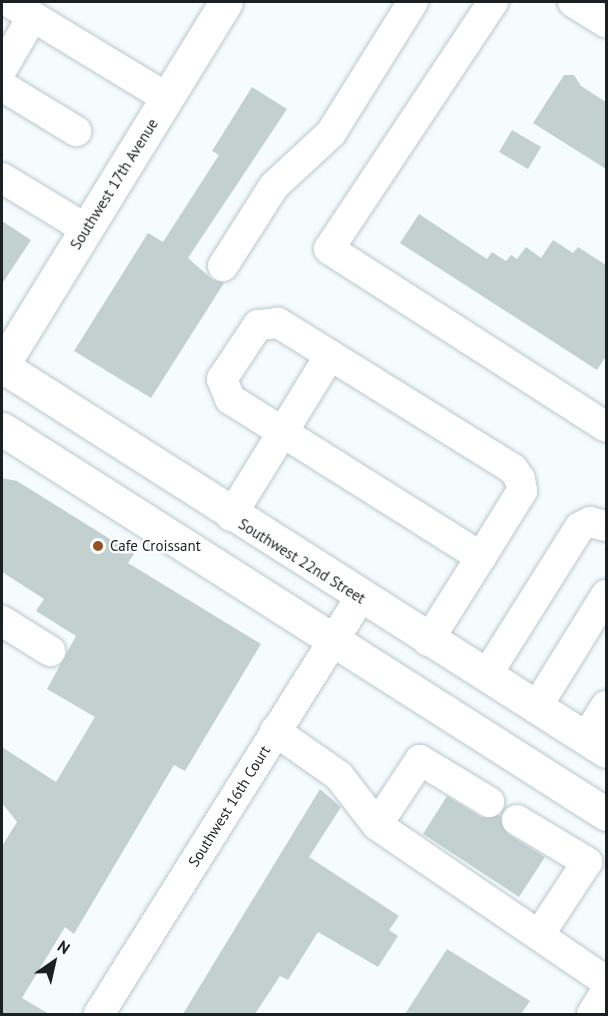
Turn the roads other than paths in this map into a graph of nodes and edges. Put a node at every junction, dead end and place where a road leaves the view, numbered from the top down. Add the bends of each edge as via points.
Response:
1 (226, 2) edge
2 (413, 2) edge
3 (493, 2) edge
4 (573, 2) edge
5 (21, 9) edge
6 (606, 23) edge
7 (2, 69) edge
8 (2, 86) edge
9 (167, 98) junction
10 (76, 131) dead end
11 (2, 178) edge
12 (86, 229) junction
13 (223, 266) dead end
14 (330, 355) junction
15 (2, 366) edge
16 (606, 428) edge
17 (2, 429) edge
18 (282, 433) junction
19 (231, 516) junction
20 (606, 526) edge
21 (481, 557) junction
22 (606, 595) edge
23 (360, 598) junction
24 (2, 621) edge
25 (332, 640) junction
26 (428, 641) junction
27 (50, 651) dead end
28 (486, 676) junction
29 (606, 706) edge
30 (536, 708) junction
31 (275, 731) junction
32 (596, 745) edge
33 (489, 802) dead end
34 (606, 814) edge
35 (517, 820) dead end
36 (377, 825) junction
37 (539, 934) junction
38 (603, 997) edge
39 (99, 1014) edge

1 - 9 main road, Southwest 17th Avenue
2 - 13 street via 331,133 274,186
3 - 16 street via 329,249
4 - 6 street
5 - 7 street
5 - 9 street
8 - 10 street
9 - 12 main road, Southwest 17th Avenue
11 - 12 street
12 - 15 main road, Southwest 17th Avenue
14 - 18 street
14 - 18 street via 278,323 266,321 258,325 222,379 230,399
14 - 21 street via 516,474 522,491
15 - 19 main road, Southwest 22nd Street
17 - 25 main road
18 - 19 street
18 - 21 street
19 - 23 main road, Southwest 22nd Street
20 - 28 street via 590,522 580,527
21 - 26 street
22 - 30 street
23 - 25 street, Southwest 16th Court
23 - 26 main road, Southwest 22nd Street
24 - 27 street
25 - 31 street, Southwest 16th Court
25 - 34 main road
26 - 28 main road, Southwest 22nd Street
28 - 30 main road, Southwest 22nd Street
29 - 32 street
30 - 32 main road, Southwest 22nd Street
31 - 36 street via 339,776
31 - 39 street, Southwest 16th Court
33 - 36 street via 420,760
35 - 37 street via 587,862
36 - 37 street
37 - 38 street

